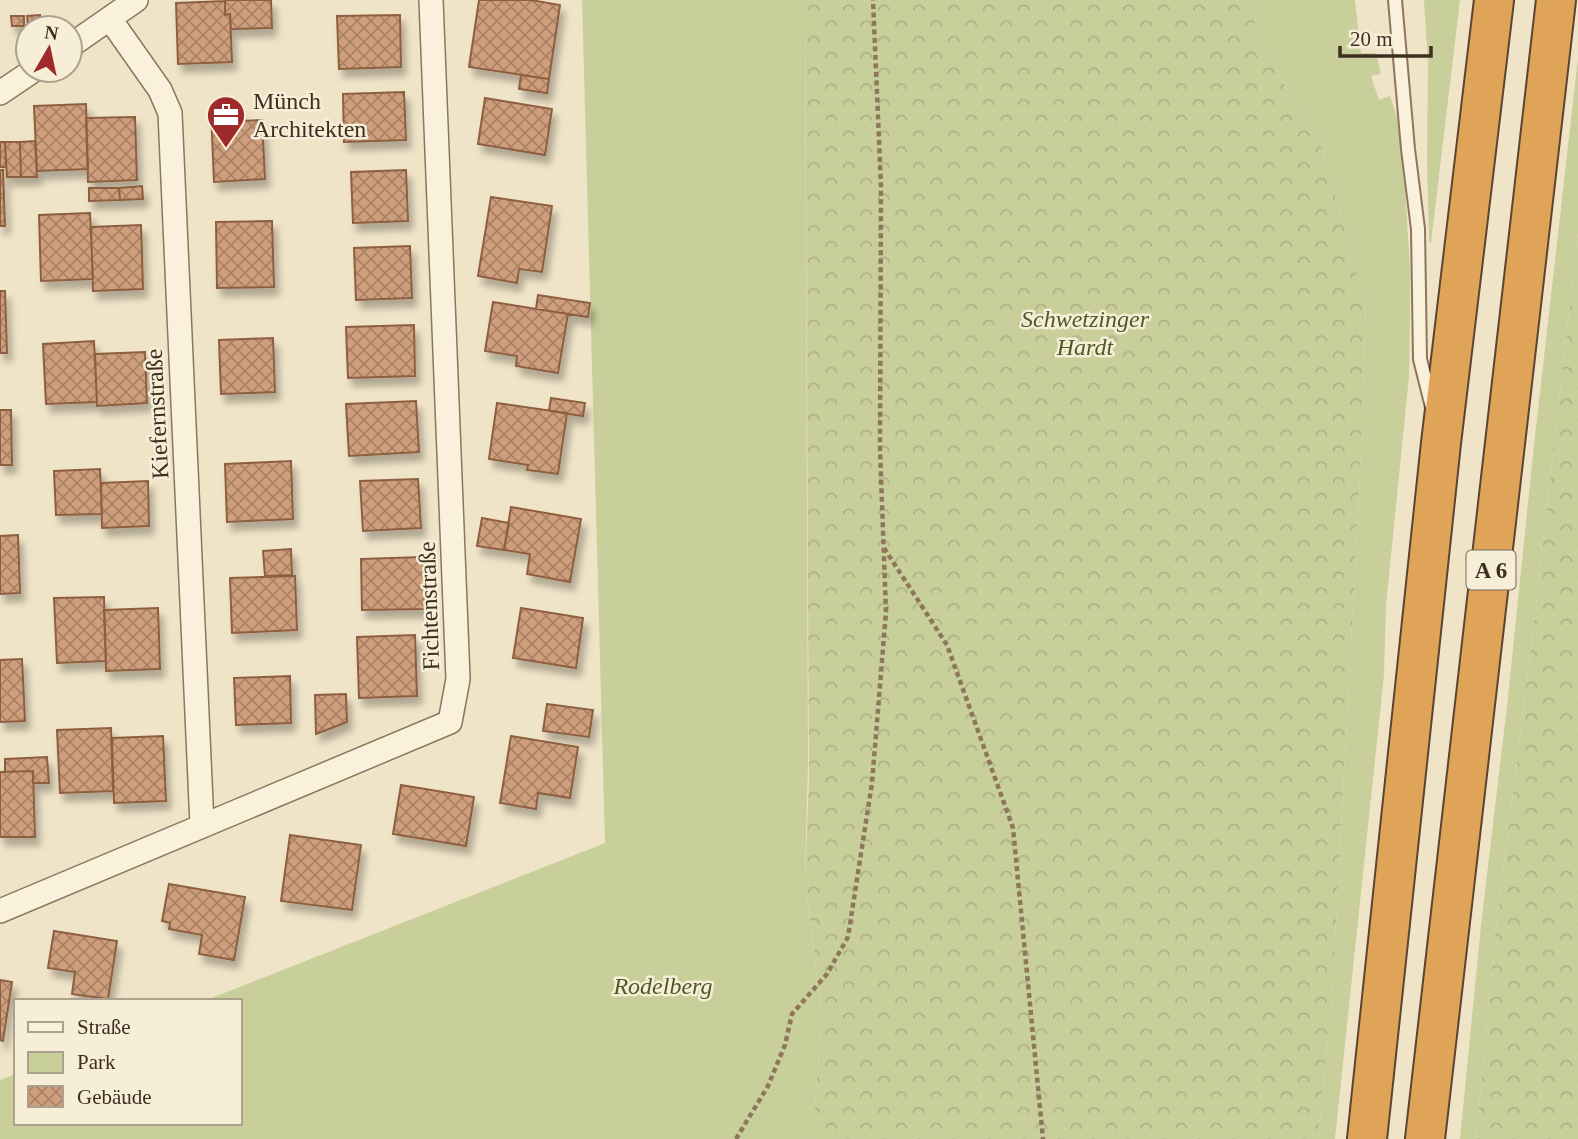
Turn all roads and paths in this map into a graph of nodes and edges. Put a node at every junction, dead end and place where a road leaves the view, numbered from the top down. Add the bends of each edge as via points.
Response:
1 (136, 0) edge
2 (431, 0) edge
3 (873, 0) edge
4 (1395, 0) edge
5 (1494, 0) edge
6 (1556, 0) edge
7 (110, 19) junction
8 (84, 37) edge
9 (1441, 443) junction
10 (884, 548) junction
11 (202, 825) junction
12 (0, 911) edge
13 (736, 1139) edge
14 (1043, 1139) edge
15 (1367, 1139) edge
16 (1425, 1139) edge

1 - 7 street
2 - 11 street, Fichtenstraße via 458,679 450,722
3 - 10 path via 881,186
4 - 9 lane via 1418,229 1420,359
5 - 9 highway, A 6
6 - 16 highway, A 6
7 - 8 street
7 - 11 street, Kiefernstraße via 160,90 170,113
9 - 15 highway, A 6
10 - 13 path via 886,612 873,770 848,937 827,974 792,1014 768,1086
10 - 14 path via 947,645 1013,828
11 - 12 street, Fichtenstraße

